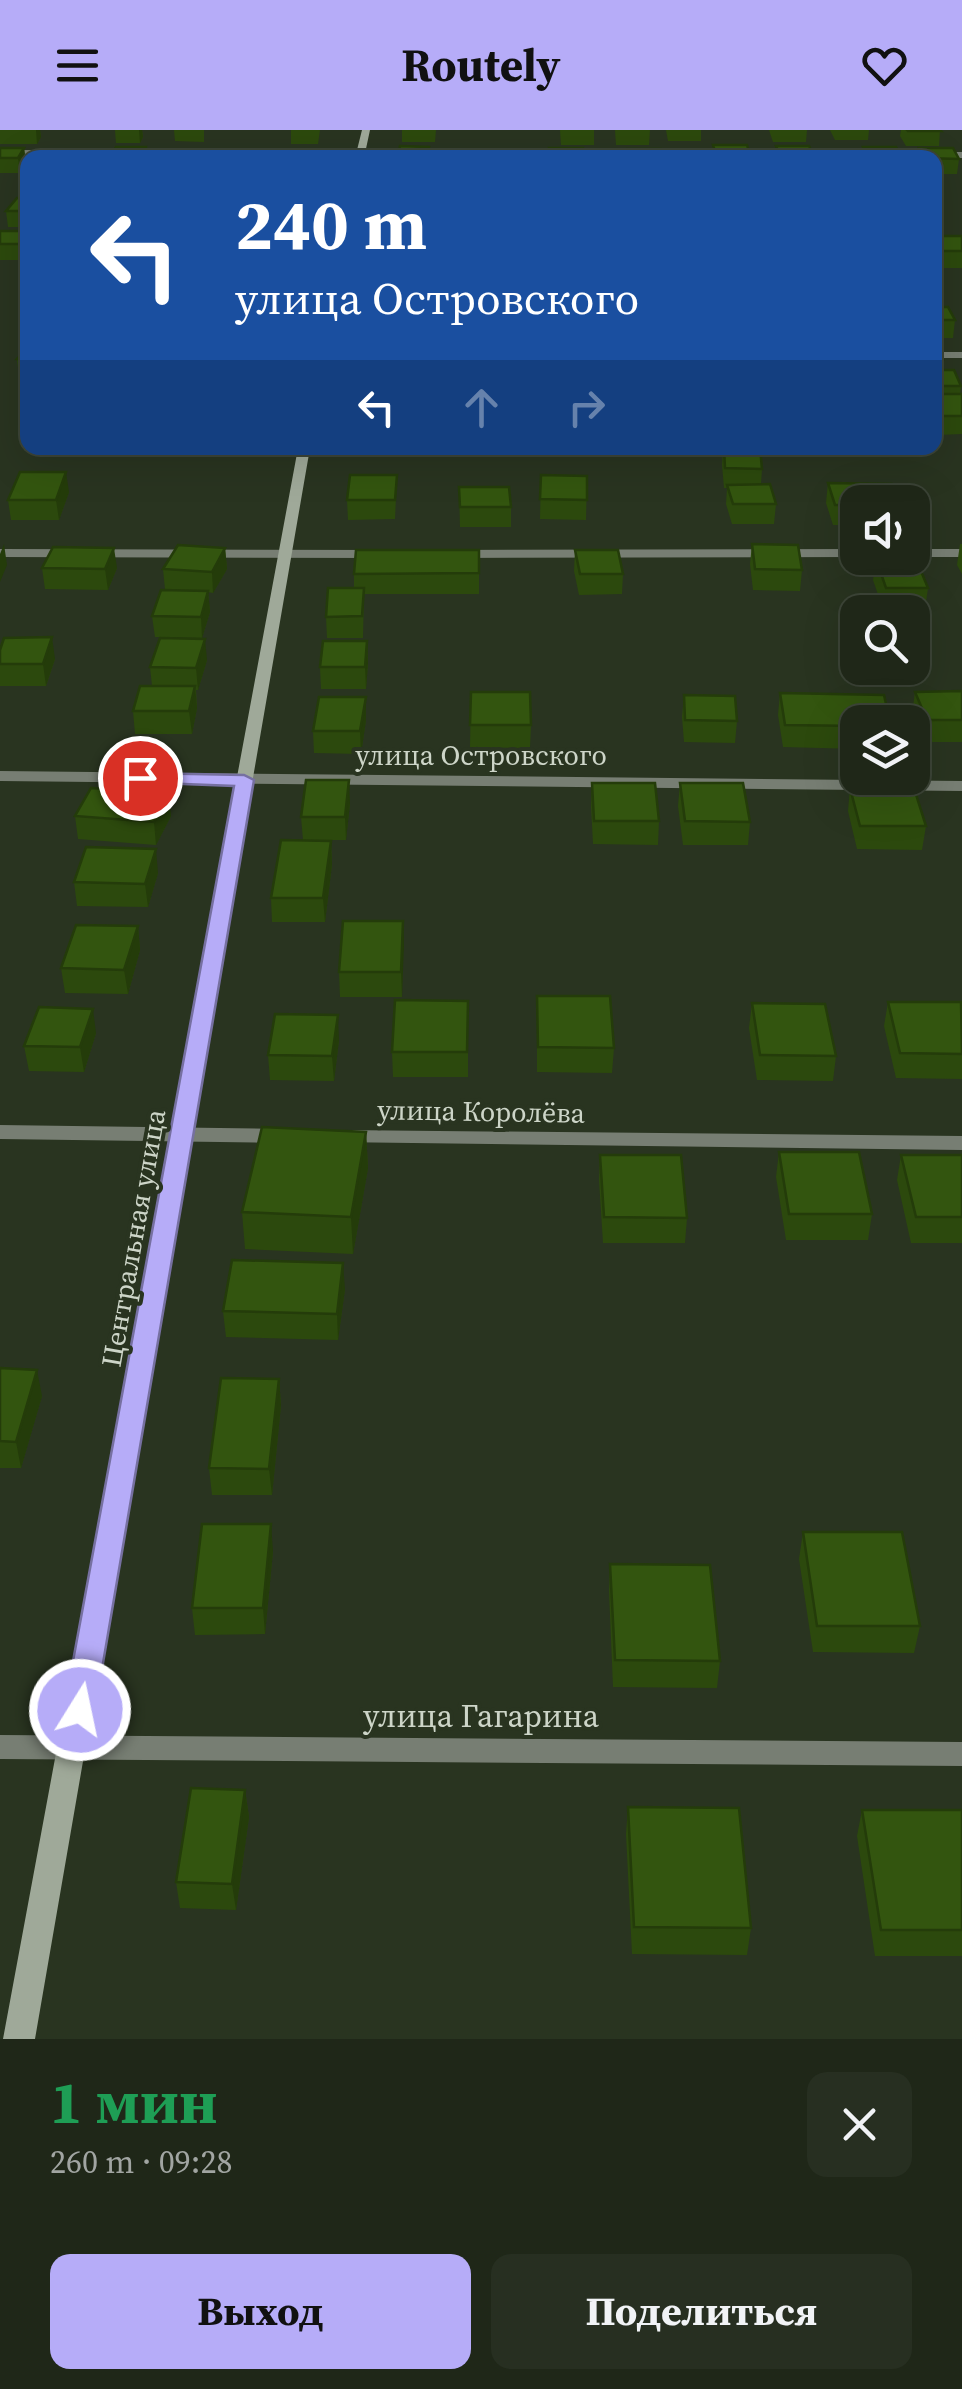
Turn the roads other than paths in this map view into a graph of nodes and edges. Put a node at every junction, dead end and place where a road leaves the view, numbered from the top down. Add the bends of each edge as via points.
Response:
1 (303, 455) edge
2 (0, 552) edge
3 (840, 553) edge
4 (930, 553) edge
5 (962, 553) edge
6 (284, 554) junction
7 (403, 554) edge
8 (442, 554) edge
9 (0, 776) edge
10 (244, 780) junction
11 (962, 786) edge
12 (0, 1132) edge
13 (182, 1136) junction
14 (962, 1143) edge
15 (0, 1747) edge
16 (73, 1748) junction
17 (962, 1754) edge
18 (19, 2039) edge

1 - 6 street, Центральная улица
2 - 6 street
3 - 8 street
4 - 5 street
6 - 7 street
6 - 10 street, Центральная улица
9 - 10 street, улица Островского
10 - 11 street, улица Островского
10 - 13 street, Центральная улица
12 - 13 street, улица Королёва
13 - 14 street, улица Королёва
13 - 16 street, Центральная улица
15 - 16 street, улица Гагарина
16 - 17 street, улица Гагарина
16 - 18 street, Центральная улица

